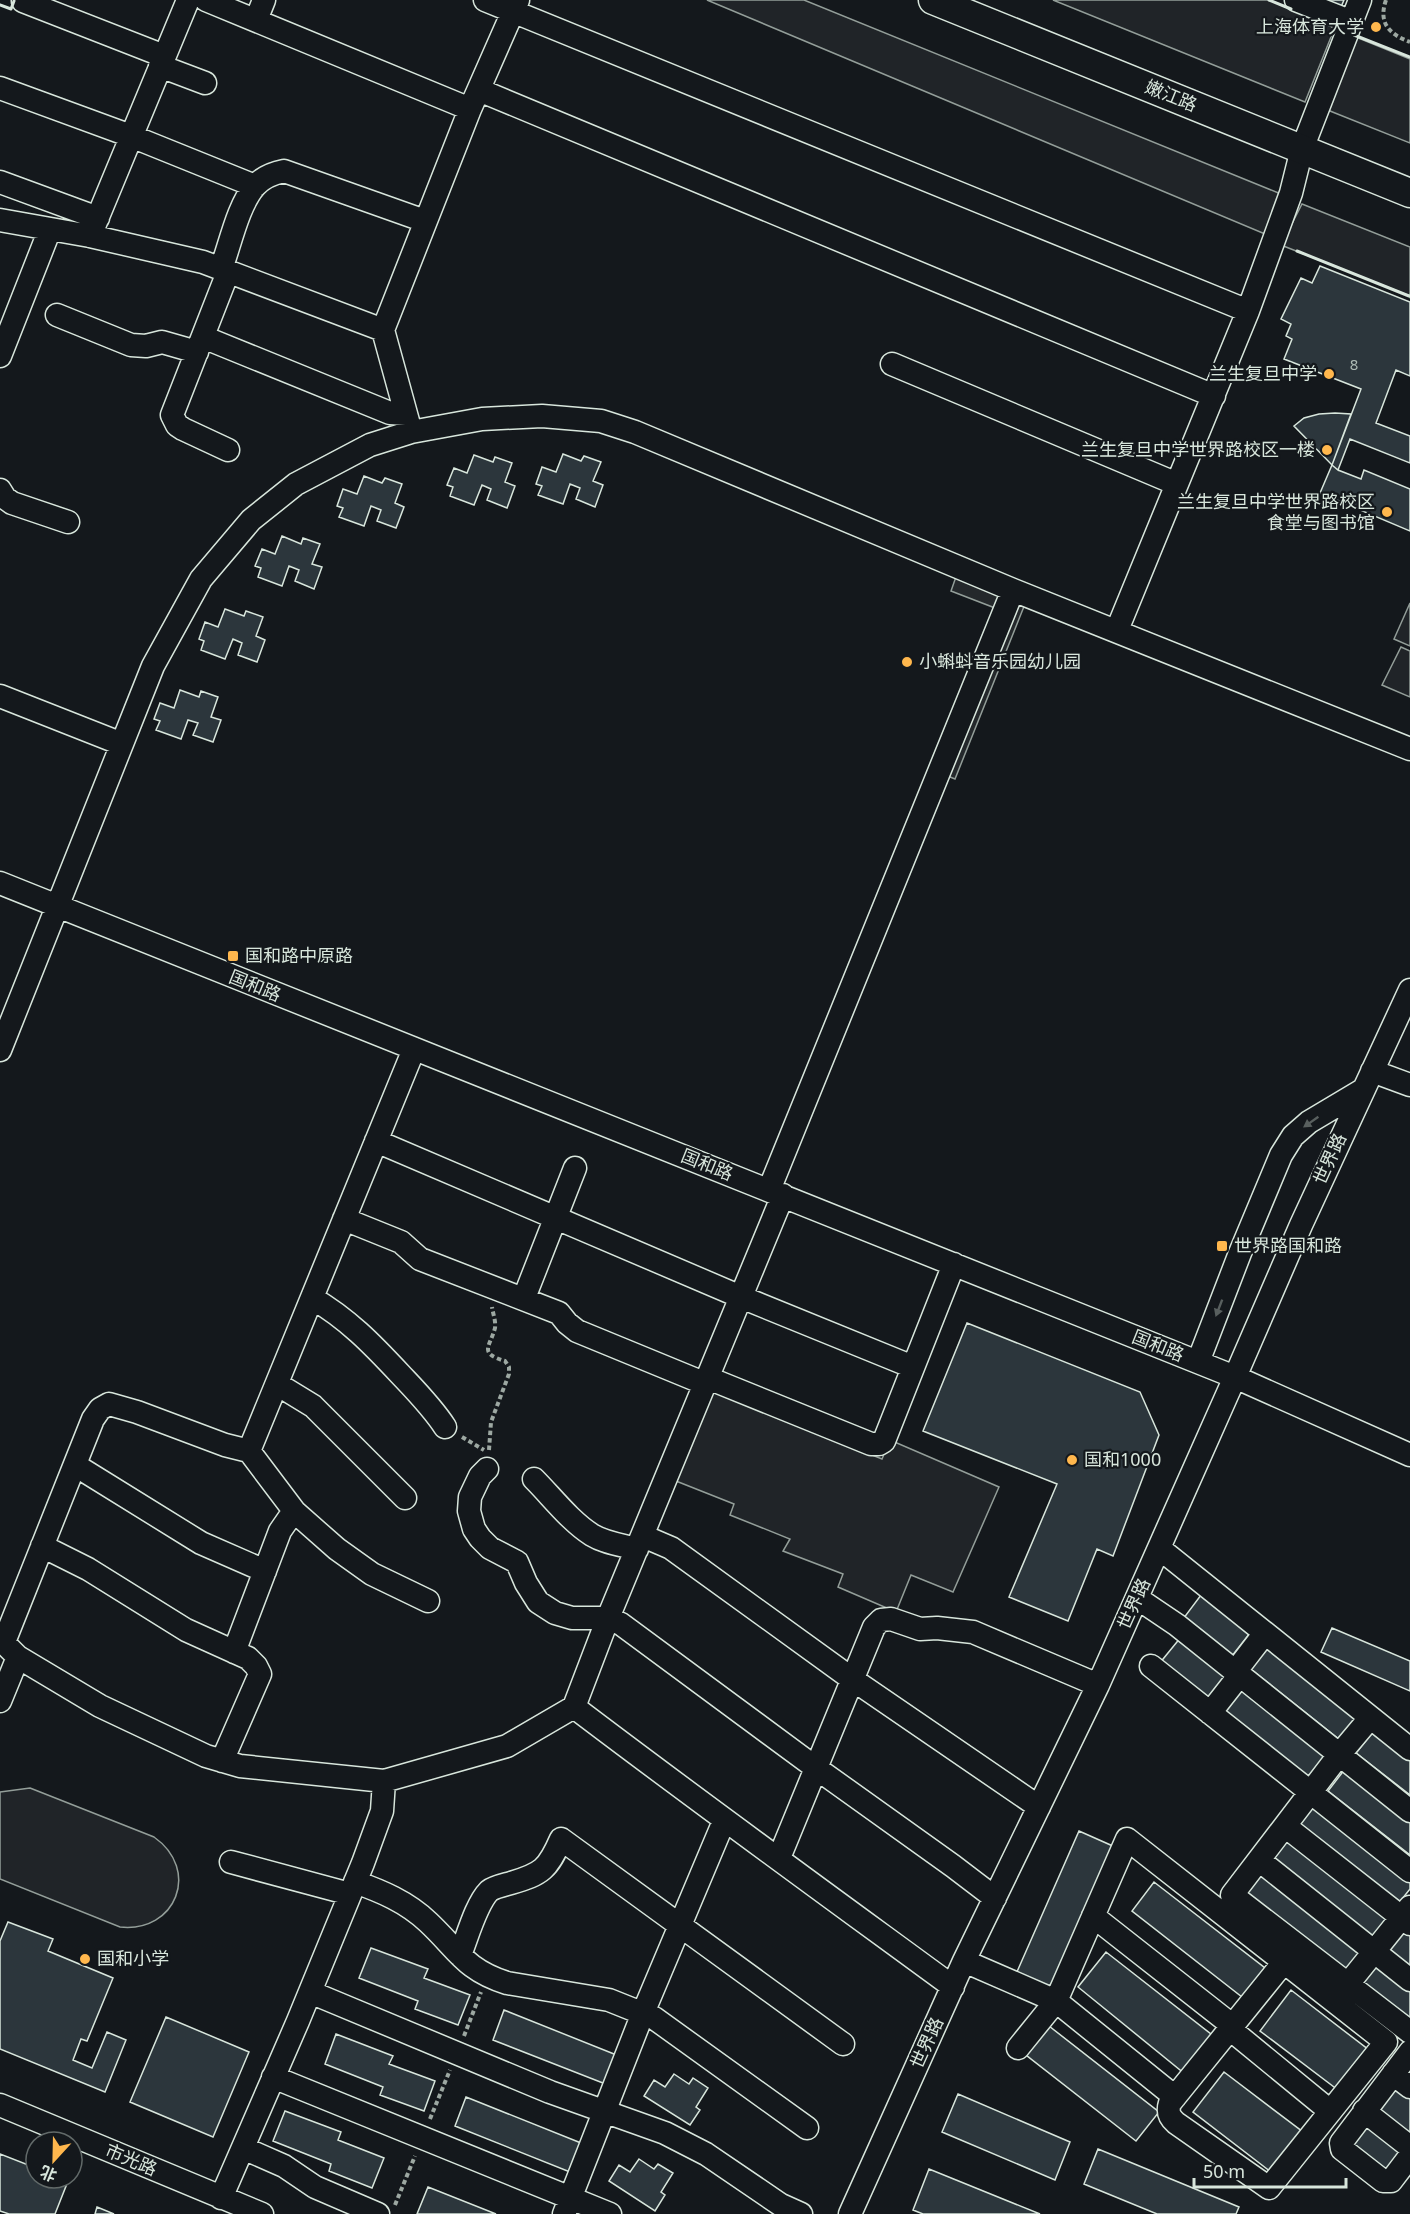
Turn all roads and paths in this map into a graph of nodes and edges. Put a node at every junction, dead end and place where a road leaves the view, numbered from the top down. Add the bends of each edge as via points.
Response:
1 (188, 0) edge
2 (206, 0) edge
3 (485, 0) edge
4 (933, 0) edge
5 (1296, 0) edge
6 (1360, 0) edge
7 (1386, 0) edge
8 (23, 1) edge
9 (515, 6) edge
10 (260, 10) edge
11 (1352, 22) junction
12 (1410, 42) edge
13 (162, 61) junction
14 (205, 83) dead end
15 (0, 88) edge
16 (474, 99) junction
17 (131, 136) junction
18 (1302, 149) junction
19 (0, 182) edge
20 (255, 186) junction
21 (1410, 193) edge
22 (0, 220) edge
23 (425, 221) junction
24 (94, 227) junction
25 (50, 229) junction
26 (225, 270) junction
27 (1248, 311) junction
28 (57, 315) dead end
29 (5, 329) edge
30 (383, 330) junction
31 (200, 345) junction
32 (0, 356) edge
33 (892, 364) dead end
34 (1214, 396) junction
35 (408, 423) junction
36 (228, 450) dead end
37 (1177, 484) junction
38 (0, 490) edge
39 (68, 522) dead end
40 (1013, 590) junction
41 (1117, 630) junction
42 (0, 696) edge
43 (122, 744) junction
44 (1410, 749) edge
45 (0, 883) edge
46 (56, 906) junction
47 (1410, 990) edge
48 (414, 1049) junction
49 (0, 1050) edge
50 (1372, 1071) junction
51 (1410, 1084) edge
52 (1361, 1091) junction
53 (376, 1141) junction
54 (575, 1168) dead end
55 (776, 1193) junction
56 (556, 1218) junction
57 (344, 1219) junction
58 (954, 1264) junction
59 (490, 1286) junction
60 (741, 1297) junction
61 (312, 1298) junction
62 (524, 1298) junction
63 (1197, 1362) junction
64 (913, 1367) junction
65 (1235, 1377) junction
66 (707, 1381) junction
67 (277, 1384) junction
68 (445, 1427) dead end
69 (249, 1451) junction
70 (1410, 1455) edge
71 (75, 1465) junction
72 (487, 1468) joint
73 (534, 1479) dead end
74 (405, 1498) dead end
75 (295, 1512) junction
76 (640, 1542) junction
77 (42, 1546) junction
78 (1159, 1548) junction
79 (265, 1571) junction
80 (1137, 1598) junction
81 (428, 1601) dead end
82 (608, 1618) junction
83 (1265, 1634) junction
84 (7, 1646) edge
85 (234, 1652) junction
86 (1151, 1666) dead end
87 (1237, 1674) junction
88 (852, 1679) junction
89 (1098, 1685) junction
90 (0, 1701) edge
91 (574, 1707) junction
92 (1210, 1713) junction
93 (1370, 1718) junction
94 (1410, 1749) edge
95 (1339, 1755) junction
96 (222, 1761) junction
97 (816, 1768) junction
98 (384, 1781) junction
99 (1312, 1793) junction
100 (1039, 1807) junction
101 (1410, 1811) edge
102 (724, 1821) junction
103 (1285, 1826) junction
104 (779, 1858) junction
105 (1259, 1860) junction
106 (231, 1862) dead end
107 (1410, 1871) edge
108 (352, 1888) junction
109 (995, 1898) junction
110 (1093, 1916) junction
111 (1407, 1916) edge
112 (680, 1926) junction
113 (1374, 1952) junction
114 (460, 1955) junction
115 (964, 1961) junction
116 (1284, 1962) junction
117 (1410, 1980) edge
118 (1348, 1984) junction
119 (952, 1987) junction
120 (310, 1992) junction
121 (1056, 2001) junction
122 (643, 2013) junction
123 (1231, 2027) junction
124 (1410, 2032) edge
125 (843, 2044) dead end
126 (1018, 2048) dead end
127 (1410, 2052) edge
128 (273, 2078) junction
129 (1401, 2081) edge
130 (1175, 2097) junction
131 (0, 2105) edge
132 (1330, 2111) junction
133 (1364, 2111) junction
134 (606, 2112) junction
135 (807, 2128) dead end
136 (422, 2137) junction
137 (1410, 2147) edge
138 (243, 2148) junction
139 (1410, 2156) edge
140 (221, 2198) junction
141 (567, 2206) edge
142 (262, 2214) edge
143 (378, 2214) edge
144 (391, 2214) edge
145 (610, 2214) edge
146 (801, 2214) edge
147 (850, 2214) edge

1 - 13 street
2 - 10 street
3 - 9 street
4 - 18 main road, 嫩江路
5 - 11 street
6 - 11 street
7 - 12 path via 1384,24 1396,36
8 - 13 street
9 - 16 street
9 - 27 street
10 - 16 street
11 - 18 street
13 - 14 street
13 - 17 street
15 - 17 street
16 - 23 street
16 - 34 street
17 - 20 street
17 - 24 street
18 - 21 main road, 嫩江路
18 - 27 street via 1291,193
19 - 24 street
20 - 23 street via 275,173 289,171
20 - 26 street via 243,207
22 - 25 street
23 - 30 street
24 - 25 street
24 - 26 street
25 - 29 street
26 - 30 street
26 - 31 street
27 - 34 street
28 - 31 street via 131,345
29 - 32 street
30 - 35 street
31 - 35 street via 390,413
31 - 36 street via 172,411 173,420 183,429
33 - 37 street
34 - 37 street
35 - 40 street via 542,416 601,421
35 - 43 street via 296,483 251,520 201,579 153,666
37 - 41 street
38 - 39 street via 12,503
40 - 41 street
40 - 55 street
41 - 44 street
42 - 43 street
43 - 46 street
45 - 46 street, 国和路
46 - 48 street, 国和路
46 - 49 street
47 - 50 street, 世界路
48 - 53 street
48 - 55 street, 国和路
50 - 51 street
50 - 52 street, 世界路
52 -> 63 street via 1309,1122 1293,1136 1281,1155
52 - 65 street, 世界路
53 - 56 street
53 - 57 street
54 - 56 street
55 - 58 street, 国和路
55 - 60 street
56 - 60 street
56 - 62 street
57 - 59 street via 401,1242 420,1259
57 - 61 street
58 - 63 street, 国和路
58 - 64 street
59 - 62 street
59 - 72 path via 495,1328 487,1351 506,1361 509,1374 491,1422
60 - 64 street
60 - 66 street
61 - 67 street
61 - 68 street via 363,1334
62 - 66 street via 559,1313 577,1331
63 - 65 street, 国和路
64 - 66 street via 884,1441 879,1444
65 - 70 street, 国和路
65 - 78 street, 世界路
66 - 76 street
67 - 69 street
67 - 74 street via 313,1406
69 - 71 street via 109,1404 93,1419
69 - 75 street
71 - 77 street
71 - 79 street via 201,1543
72 - 82 street via 470,1497 469,1511 480,1538 517,1562 538,1602 555,1613 572,1618
73 - 76 street via 592,1535 610,1542
75 - 79 street via 280,1531
75 - 81 street via 372,1575
76 - 82 street
76 - 88 street via 671,1548
77 - 84 street
77 - 85 street via 88,1569 186,1630
78 - 80 street, 世界路
78 - 83 street
79 - 85 street
80 - 87 street
80 - 89 street, 世界路
82 - 91 street
82 - 97 street
83 - 87 street
83 - 93 street
84 - 90 street
84 - 96 street via 100,1706
85 - 96 street via 248,1658 260,1674
86 - 92 street
87 - 92 street
87 - 95 street
88 - 89 street via 874,1627 881,1620 891,1619 920,1629 973,1632
88 - 97 street
88 - 100 street
89 - 100 street, 世界路
91 - 98 street via 507,1746
91 - 102 street
92 - 99 street
93 - 94 street
93 - 95 street
95 - 99 street
95 - 101 street
96 - 98 street
97 - 104 street
97 - 109 street
98 - 108 street via 381,1811
99 - 103 street
99 - 107 street
100 - 109 street, 世界路
102 - 104 street
102 - 112 street
103 - 105 street
103 - 111 street
104 - 119 street
105 - 113 street
105 - 118 street via 1232,1895
106 - 108 street
108 - 114 street via 379,1891 412,1909
108 - 120 street
109 - 115 street, 世界路
110 - 116 street via 1127,1839
110 - 121 street
110 - 123 street
111 - 113 street
112 - 114 street via 561,1839 554,1856 535,1876 490,1890
112 - 122 street
112 - 125 street
113 - 117 street
113 - 118 street
114 - 122 street via 481,1973 507,1983 609,2000
115 - 119 street, 世界路
115 - 121 street
116 - 123 street
116 - 132 street via 1386,2042
118 - 124 street
119 - 147 street, 世界路
120 - 128 street
120 - 134 street
121 - 126 street
121 - 130 street
122 - 134 street
122 - 135 street via 676,2032
123 - 130 street
123 - 132 street
127 - 129 street
128 - 136 street
128 - 138 street
129 - 133 street
130 - 132 street via 1167,2110 1170,2118 1269,2188
131 - 140 street, 市光路
133 - 137 street
133 - 139 street via 1341,2143 1342,2149 1383,2181 1390,2181
134 - 141 street
134 - 146 street via 690,2145
136 - 141 street
136 - 144 path
138 - 140 street
138 - 143 street via 284,2166 315,2187
140 - 142 street, 市光路
141 - 145 street

